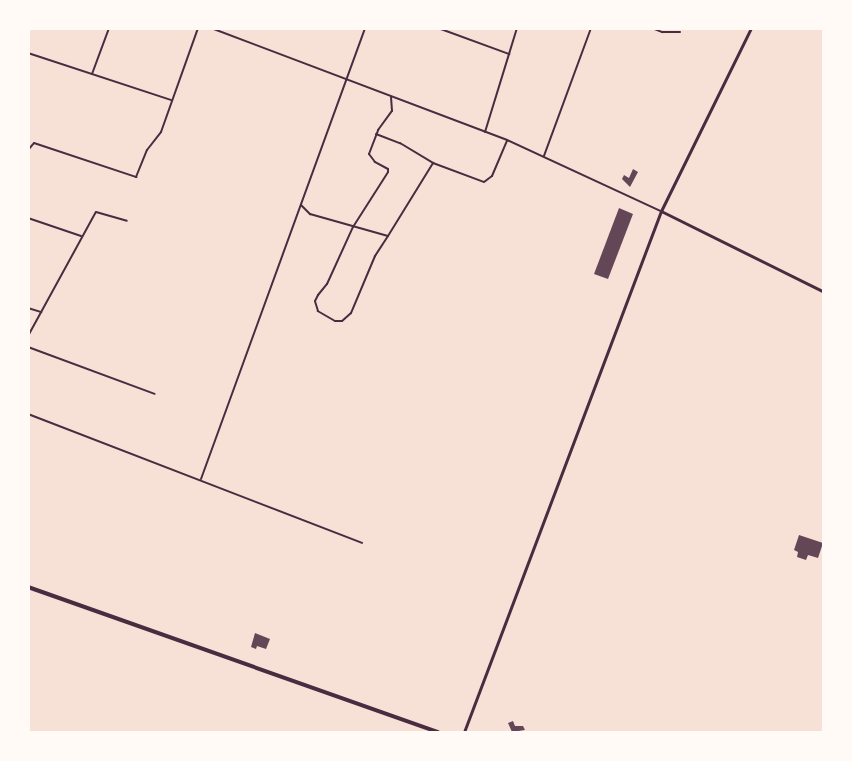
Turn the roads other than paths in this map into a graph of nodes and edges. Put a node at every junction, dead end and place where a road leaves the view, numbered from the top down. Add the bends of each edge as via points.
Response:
1 (109, 28) edge
2 (198, 28) edge
3 (211, 28) edge
4 (365, 28) edge
5 (438, 28) edge
6 (517, 28) edge
7 (591, 28) edge
8 (652, 28) edge
9 (751, 28) edge
10 (680, 32) dead end
11 (28, 53) edge
12 (509, 54) junction
13 (92, 74) junction
14 (346, 80) junction
15 (391, 97) junction
16 (171, 100) junction
17 (485, 132) junction
18 (376, 134) junction
19 (507, 140) junction
20 (28, 150) edge
21 (544, 156) junction
22 (433, 163) junction
23 (301, 205) junction
24 (661, 211) junction
25 (28, 218) edge
26 (127, 221) dead end
27 (353, 227) junction
28 (81, 236) junction
29 (388, 236) junction
30 (824, 292) edge
31 (28, 308) edge
32 (41, 312) junction
33 (28, 336) edge
34 (28, 346) edge
35 (155, 394) dead end
36 (28, 414) edge
37 (201, 479) junction
38 (362, 543) dead end
39 (28, 587) edge
40 (438, 732) edge
41 (464, 732) edge

1 - 13 street
2 - 16 street
3 - 14 street
4 - 14 street
5 - 12 street
6 - 12 street
7 - 21 lane
8 - 10 street
9 - 24 street
11 - 13 street
12 - 17 street
13 - 16 street
14 - 15 street
14 - 23 street
15 - 17 street
15 - 18 street via 393,111
16 - 20 street via 161,132 147,150 136,177 34,143
17 - 19 street
18 - 22 street
18 - 27 street via 369,154 388,172
19 - 21 street
19 - 22 street via 492,176 484,182
21 - 24 street
22 - 29 street
23 - 27 street via 310,214
23 - 37 street
24 - 30 street
24 - 41 street
25 - 28 street
26 - 28 street via 96,212
27 - 29 street
27 - 29 street via 315,301 318,311 335,321 342,321 351,313 375,256
28 - 32 street
31 - 32 street
32 - 33 street
34 - 35 street
36 - 37 street
37 - 38 street
39 - 40 main road

